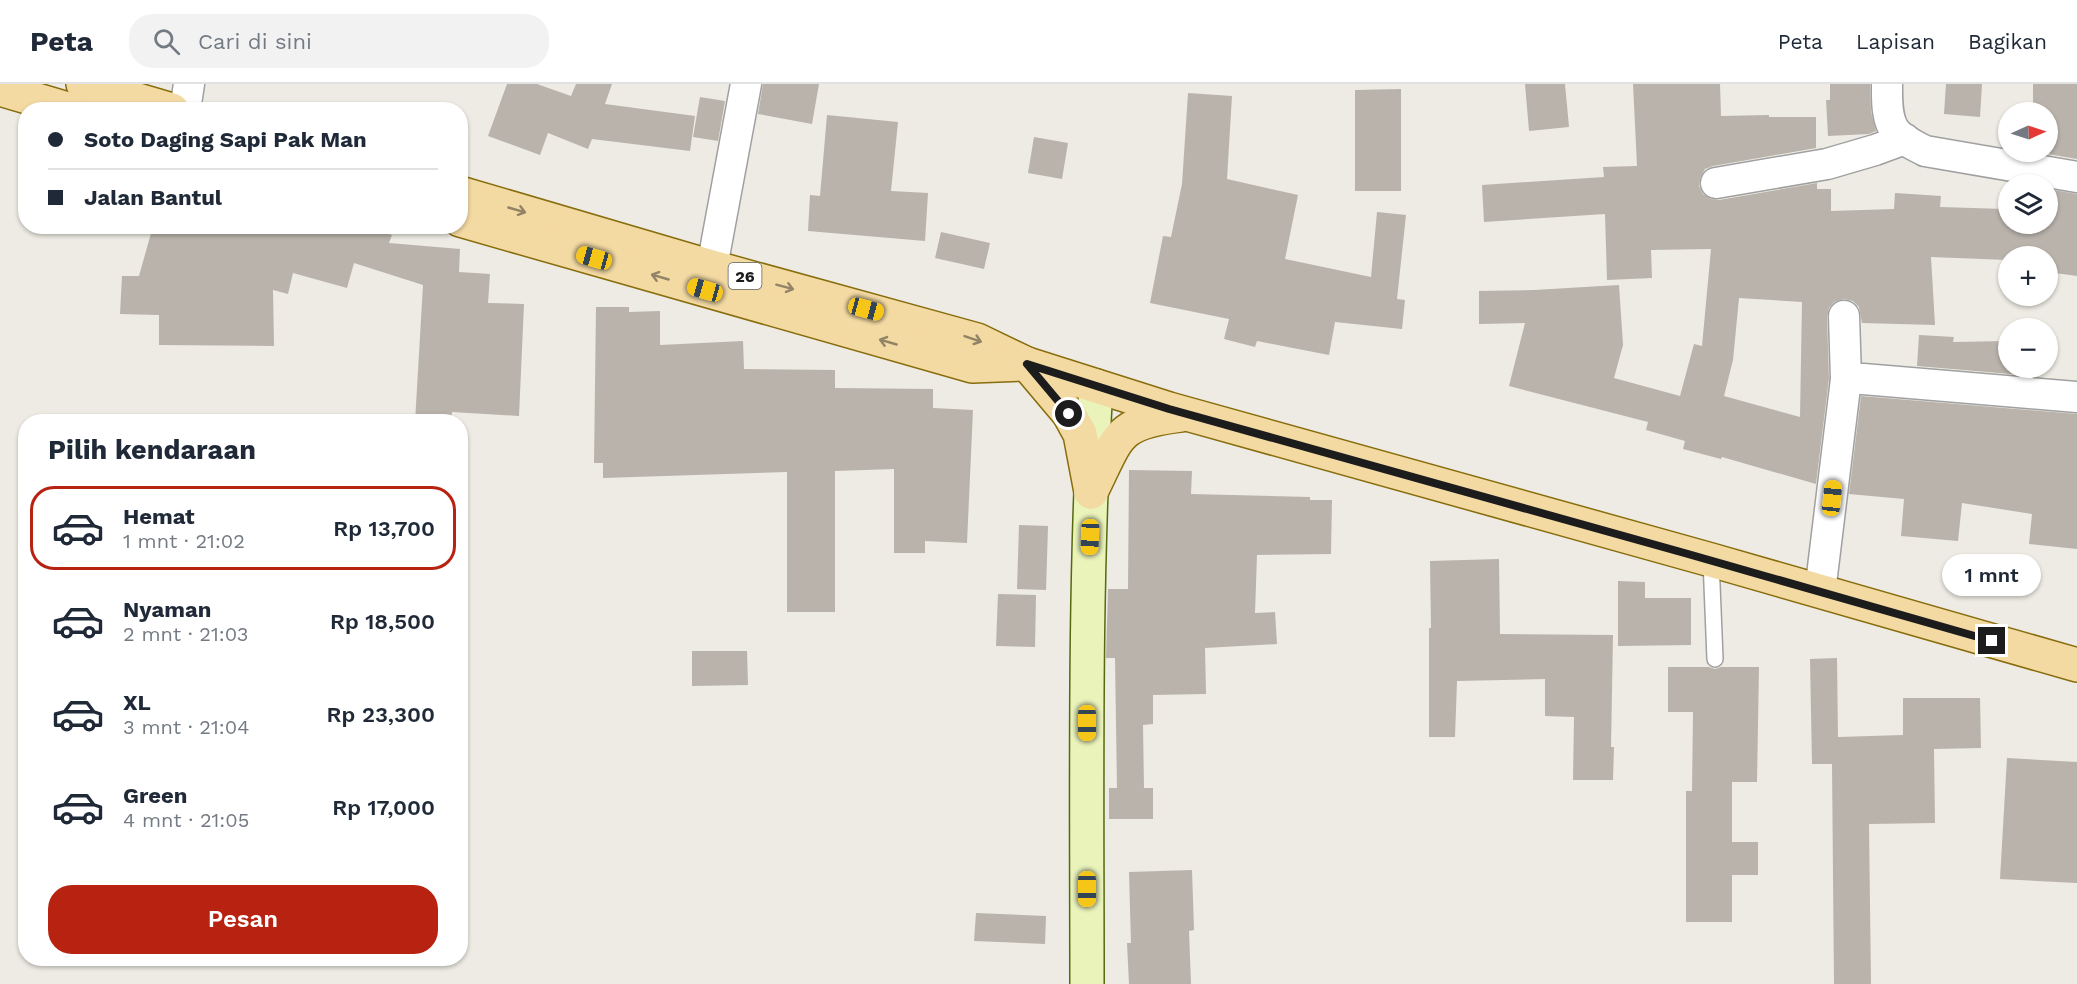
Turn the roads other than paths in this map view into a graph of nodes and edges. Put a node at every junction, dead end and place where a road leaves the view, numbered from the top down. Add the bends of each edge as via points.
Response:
1 (83, 84) edge
2 (189, 84) edge
3 (746, 84) edge
4 (1887, 84) edge
5 (0, 89) edge
6 (44, 102) edge
7 (145, 102) edge
8 (186, 102) edge
9 (1905, 139) junction
10 (2077, 177) edge
11 (1716, 183) dead end
12 (468, 196) edge
13 (468, 222) edge
14 (712, 267) junction
15 (1844, 316) dead end
16 (1027, 364) junction
17 (1846, 379) junction
18 (1096, 386) junction
19 (2077, 397) edge
20 (1189, 414) junction
21 (1091, 492) junction
22 (1711, 560) junction
23 (1821, 592) junction
24 (1714, 659) dead end
25 (2077, 665) edge
26 (1087, 984) edge

1 - 7 main road
2 - 8 street
3 - 14 street
4 - 9 street via 1887,107 1895,131
5 - 6 main road
9 - 10 street via 1925,151
9 - 11 street via 1827,164
12 -> 14 main road, 26
16 -> 13 main road, 26 via 972,366
14 -> 16 main road, 26 via 977,340
15 - 17 street
16 - 18 main road, 26
16 - 21 main road via 1069,414 1080,434
17 - 19 street
17 - 23 street
18 - 20 main road, 26
18 - 21 main road
20 - 21 main road via 1152,419 1123,432
20 - 22 main road, 26
21 - 26 main road via 1086,652
22 - 23 main road, 26
22 - 24 lane
23 - 25 main road, 26

